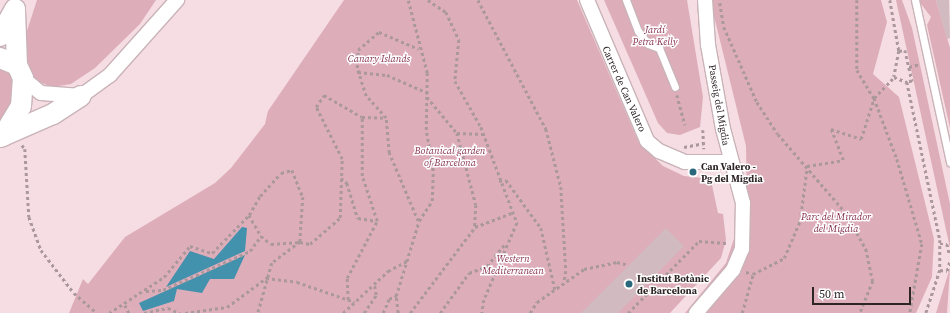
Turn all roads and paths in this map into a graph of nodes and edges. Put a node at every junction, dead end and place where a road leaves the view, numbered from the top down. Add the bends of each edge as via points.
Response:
1 (177, 0) edge
2 (408, 0) edge
3 (428, 0) edge
4 (478, 0) edge
5 (586, 0) edge
6 (626, 0) edge
7 (705, 0) edge
8 (719, 0) edge
9 (857, 0) edge
10 (890, 0) edge
11 (915, 0) edge
12 (17, 5) edge
13 (0, 36) edge
14 (419, 49) junction
15 (899, 51) junction
16 (14, 67) edge
17 (358, 72) junction
18 (894, 78) junction
19 (906, 82) junction
20 (675, 87) joint
21 (428, 95) junction
22 (81, 96) junction
23 (874, 98) junction
24 (362, 117) junction
25 (386, 118) junction
26 (685, 125) dead end
27 (703, 130) dead end
28 (457, 133) junction
29 (483, 134) junction
30 (6, 135) edge
31 (705, 156) dead end
32 (729, 162) junction
33 (950, 162) edge
34 (806, 166) junction
35 (340, 178) junction
36 (499, 181) junction
37 (512, 213) junction
38 (249, 215) junction
39 (377, 221) junction
40 (419, 221) junction
41 (475, 227) junction
42 (261, 236) junction
43 (508, 241) junction
44 (300, 242) junction
45 (726, 243) dead end
46 (940, 244) junction
47 (950, 256) edge
48 (408, 260) junction
49 (950, 260) edge
50 (630, 264) dead end
51 (940, 270) junction
52 (266, 278) junction
53 (564, 283) junction
54 (374, 284) junction
55 (555, 289) junction
56 (146, 291) junction
57 (396, 296) junction
58 (348, 300) junction
59 (355, 302) junction
60 (124, 305) junction
61 (97, 313) edge
62 (109, 313) edge
63 (128, 313) edge
64 (144, 313) edge
65 (180, 313) edge
66 (185, 313) edge
67 (258, 313) edge
68 (343, 313) edge
69 (364, 313) edge
70 (383, 313) edge
71 (398, 313) edge
72 (410, 313) edge
73 (440, 313) edge
74 (482, 313) edge
75 (530, 313) edge
76 (628, 313) edge
77 (696, 313) edge
78 (742, 313) edge
79 (860, 313) edge
80 (910, 313) edge
81 (926, 313) edge

1 - 22 street via 110,75
2 - 14 path
3 - 29 path via 446,12 459,40 455,81
4 - 53 path via 546,129 562,187 566,271
5 - 32 street, Carrer de Can Valero via 648,141 659,151 685,162
6 - 20 lane via 638,31 648,44 659,48
7 - 32 street, Passeig del Migdia via 708,45
8 - 34 path via 724,27 757,102 778,134
9 - 23 path via 857,70
10 - 15 path
11 - 33 lane
12 - 13 street
12 - 16 street
14 - 17 path via 379,32 358,50
14 - 21 path
15 - 18 path
15 - 19 path via 905,50 912,80
16 - 22 street via 41,93
16 - 30 street via 21,106
17 - 21 path via 387,75
17 - 25 path via 366,96
18 - 19 path
18 - 23 path
19 - 46 path
20 - 26 path
21 - 28 path
21 - 40 path via 426,130 433,171 432,201
22 - 30 street
23 - 34 path via 861,139 831,129 843,160
23 - 80 path via 922,244 917,286
24 - 25 path
24 - 35 path via 324,95 316,108 342,158
24 - 39 path via 362,176
25 - 40 path via 389,154
27 - 31 path
28 - 29 path
28 - 41 path via 476,204
29 - 36 path
30 - 61 path via 25,149 29,217 41,250 74,293
32 - 77 street, Passeig del Migdia via 743,203 742,249 733,270
34 - 78 path via 800,221 784,258 753,274
34 - 79 path via 845,212 866,248 873,281 867,303
35 - 39 path via 348,183 358,218
35 - 44 path via 340,218 310,244
36 - 37 path
36 - 55 path via 506,180 541,228
37 - 41 path
37 - 43 path via 517,223
38 - 42 path
38 - 44 path via 260,196 282,173 292,170 303,197
38 - 56 path via 212,253 190,246 164,277
39 - 58 path via 347,278
40 - 48 path
41 - 72 path
42 - 44 path via 271,244
42 - 56 path via 250,251 163,290
43 - 73 path via 487,266 469,273
43 - 74 path via 484,300
44 - 52 path via 272,263
45 - 76 path via 699,241
46 - 47 path via 947,244
46 - 51 path
48 - 54 path
48 - 57 path
49 - 51 path via 947,271
50 - 53 path via 617,262 584,269
51 - 81 path
52 - 58 path via 297,282
52 - 66 path via 227,307
52 - 67 path
53 - 55 path
54 - 59 path
54 - 69 path via 376,295
55 - 75 path via 537,302
56 - 60 path
57 - 70 path via 388,299
57 - 71 path
58 - 59 path
59 - 68 path
60 - 62 path
60 - 63 path
64 - 65 path via 168,308

